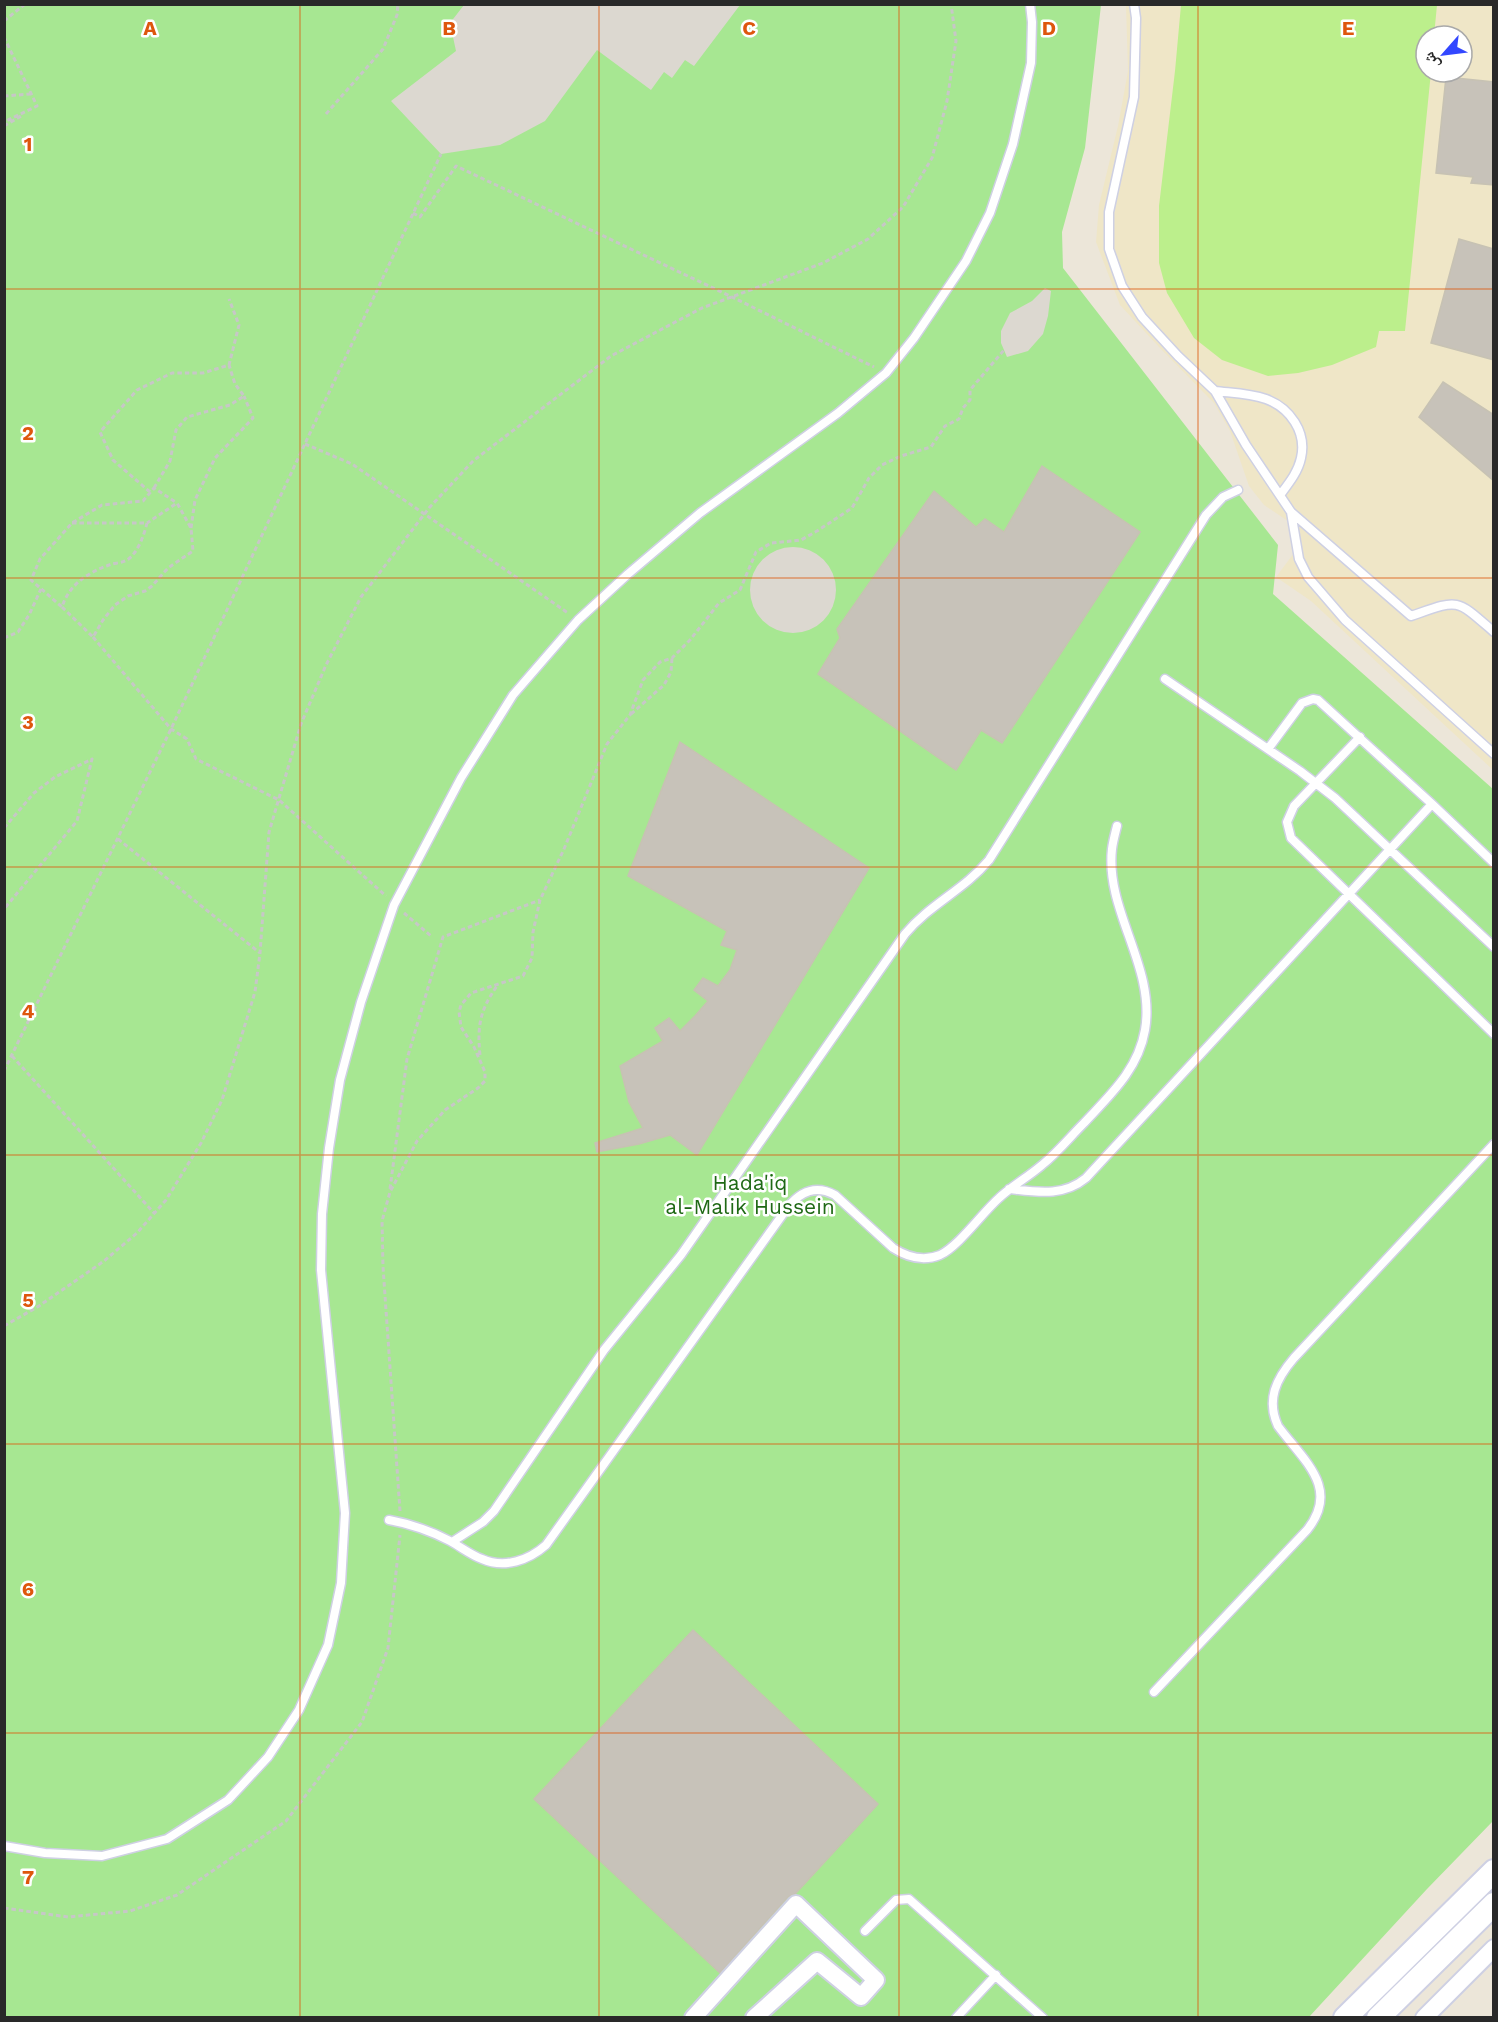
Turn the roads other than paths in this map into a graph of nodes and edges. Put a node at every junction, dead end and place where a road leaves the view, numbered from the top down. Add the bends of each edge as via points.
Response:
1 (1030, 4) edge
2 (1134, 4) edge
3 (1215, 391) junction
4 (1238, 490) dead end
5 (1280, 495) junction
6 (1291, 512) junction
7 (1494, 632) edge
8 (1165, 679) dead end
9 (1360, 737) junction
10 (1268, 749) junction
11 (1494, 754) edge
12 (1316, 782) junction
13 (1432, 804) junction
14 (1117, 826) dead end
15 (1389, 851) junction
16 (1494, 863) edge
17 (1348, 895) junction
18 (1494, 947) edge
19 (1494, 1034) edge
20 (1494, 1144) edge
21 (1009, 1190) junction
22 (389, 1520) dead end
23 (452, 1542) junction
24 (1154, 1692) dead end
25 (4, 1846) edge
26 (1494, 1871) edge
27 (1494, 1904) edge
28 (865, 1931) dead end
29 (1494, 1948) edge
30 (996, 1975) junction
31 (693, 2018) edge
32 (754, 2018) edge
33 (956, 2018) edge
34 (1042, 2018) edge
35 (1345, 2018) edge
36 (1378, 2018) edge
37 (1424, 2018) edge

1 - 25 lane via 1031,63 1025,96 990,213 966,261 914,338 886,373 838,413 700,513 578,620 513,695 461,778 394,904 340,1080 329,1148 321,1270 345,1513 341,1583 328,1646 299,1710 268,1757 228,1800 167,1839 102,1856
2 - 3 lane via 1134,97 1109,212 1109,249 1122,286 1142,317
3 - 5 lane
3 - 5 lane via 1268,400 1280,405 1295,421 1302,439 1301,459
4 - 23 lane via 1223,497 1206,515 989,860 906,934 681,1255 604,1350 494,1512
5 - 6 lane
6 - 7 lane via 1411,616 1443,605 1464,605
6 - 11 lane via 1299,559 1308,577 1345,620
8 - 10 lane
9 - 10 lane via 1323,703 1313,699 1302,703
9 - 12 lane
9 - 13 lane
10 - 12 lane
12 - 15 lane
12 - 17 lane via 1289,814 1288,830 1297,845
13 - 15 lane
13 - 16 lane
14 - 21 lane via 1112,849 1114,883 1145,996 1142,1045 1118,1088 1051,1157
15 - 17 lane
15 - 18 lane
17 - 19 lane
17 - 21 lane via 1079,1185 1060,1192
20 - 24 lane via 1280,1376 1272,1396 1274,1417 1317,1478 1319,1511 1307,1530
21 - 23 lane via 950,1248 922,1258 893,1248 836,1195 818,1189 801,1194 546,1545 524,1560 497,1563 483,1560
22 - 23 lane via 427,1530
26 - 35 main road
27 - 36 main road
28 - 30 lane via 896,1900 909,1899
29 - 37 street
30 - 33 lane
30 - 34 lane
31 - 32 street via 796,1904 876,1980 861,1996 817,1961

